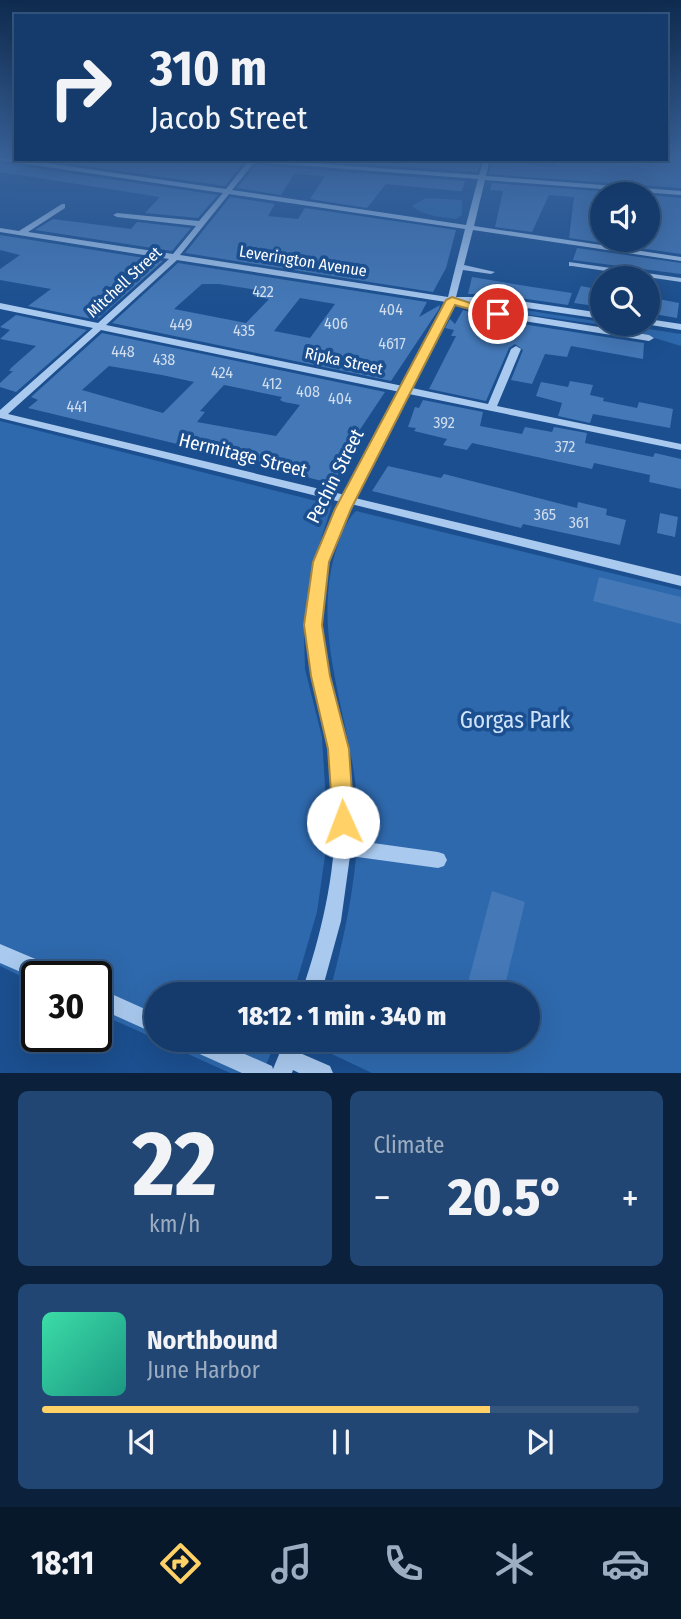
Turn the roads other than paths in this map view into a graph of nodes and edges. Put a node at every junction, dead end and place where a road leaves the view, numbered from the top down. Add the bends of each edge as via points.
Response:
1 (58, 208) edge
2 (215, 208) edge
3 (339, 208) edge
4 (475, 208) edge
5 (117, 215) dead end
6 (202, 224) junction
7 (470, 227) junction
8 (0, 230) edge
9 (21, 233) junction
10 (175, 257) junction
11 (681, 259) edge
12 (572, 264) dead end
13 (460, 267) junction
14 (491, 272) dead end
15 (681, 281) edge
16 (452, 300) junction
17 (0, 306) edge
18 (590, 314) edge
19 (660, 324) edge
20 (99, 327) junction
21 (681, 327) edge
22 (649, 338) dead end
23 (516, 349) dead end
24 (405, 390) junction
25 (492, 408) junction
26 (1, 415) edge
27 (681, 447) edge
28 (348, 500) junction
29 (681, 582) edge
30 (342, 847) junction
31 (438, 860) dead end
32 (0, 953) edge
33 (21, 962) edge
34 (314, 982) edge
35 (112, 1003) edge
36 (144, 1018) edge
37 (218, 1052) edge
38 (289, 1057) edge
39 (265, 1073) edge
40 (323, 1073) edge

1 - 9 street
2 - 6 street, Mitchell Street
3 - 7 street
4 - 7 street, Pechin Street
5 - 6 street
6 - 10 street, Mitchell Street
7 - 11 street
7 - 13 street, Pechin Street
8 - 9 street, Leverington Avenue
9 - 10 street, Leverington Avenue
10 - 16 street, Leverington Avenue
10 - 20 street, Mitchell Street
12 - 15 street
13 - 14 street
13 - 16 street, Pechin Street
16 - 18 street, Leverington Avenue via 482,299
16 - 22 street via 498,314
16 - 24 street, Pechin Street
17 - 20 street, Ripka Street
19 - 21 street
20 - 24 street, Ripka Street
20 - 26 street, Mitchell Street
23 - 25 street
24 - 25 street, Ripka Street
24 - 28 street, Pechin Street
25 - 27 street, Ripka Street
26 - 28 street, Hermitage Street
28 - 29 street, Hermitage Street
28 - 30 street, Pechin Street via 321,562 313,625 338,749
30 - 31 street
30 - 34 street, Pechin Street via 333,917
32 - 33 street
35 - 36 street
37 - 39 street
38 - 40 street

